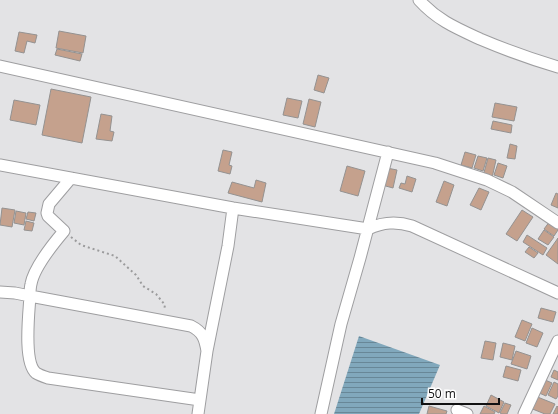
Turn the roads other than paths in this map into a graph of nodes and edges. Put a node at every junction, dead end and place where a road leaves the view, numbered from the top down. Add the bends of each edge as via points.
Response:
1 (419, 0) edge
2 (0, 66) edge
3 (558, 67) edge
4 (388, 152) junction
5 (0, 165) edge
6 (71, 178) junction
7 (233, 208) junction
8 (558, 223) edge
9 (368, 229) junction
10 (0, 292) edge
11 (558, 293) edge
12 (30, 296) junction
13 (558, 341) edge
14 (207, 352) junction
15 (200, 400) junction
16 (198, 414) edge
17 (321, 414) edge
18 (524, 414) edge

1 - 3 street via 428,11 460,30 498,47
2 - 4 street
4 - 8 street via 435,163 487,180 512,192
4 - 9 street
5 - 6 street
6 - 7 street
6 - 12 street via 49,204 48,216 64,231 36,270
7 - 9 street
7 - 14 street
9 - 11 street via 390,223 412,226
9 - 17 street via 341,324
10 - 12 street
12 - 14 street via 191,326 205,338
12 - 15 street via 28,348 31,364 36,373 48,378
13 - 18 street
14 - 15 street
15 - 16 street

